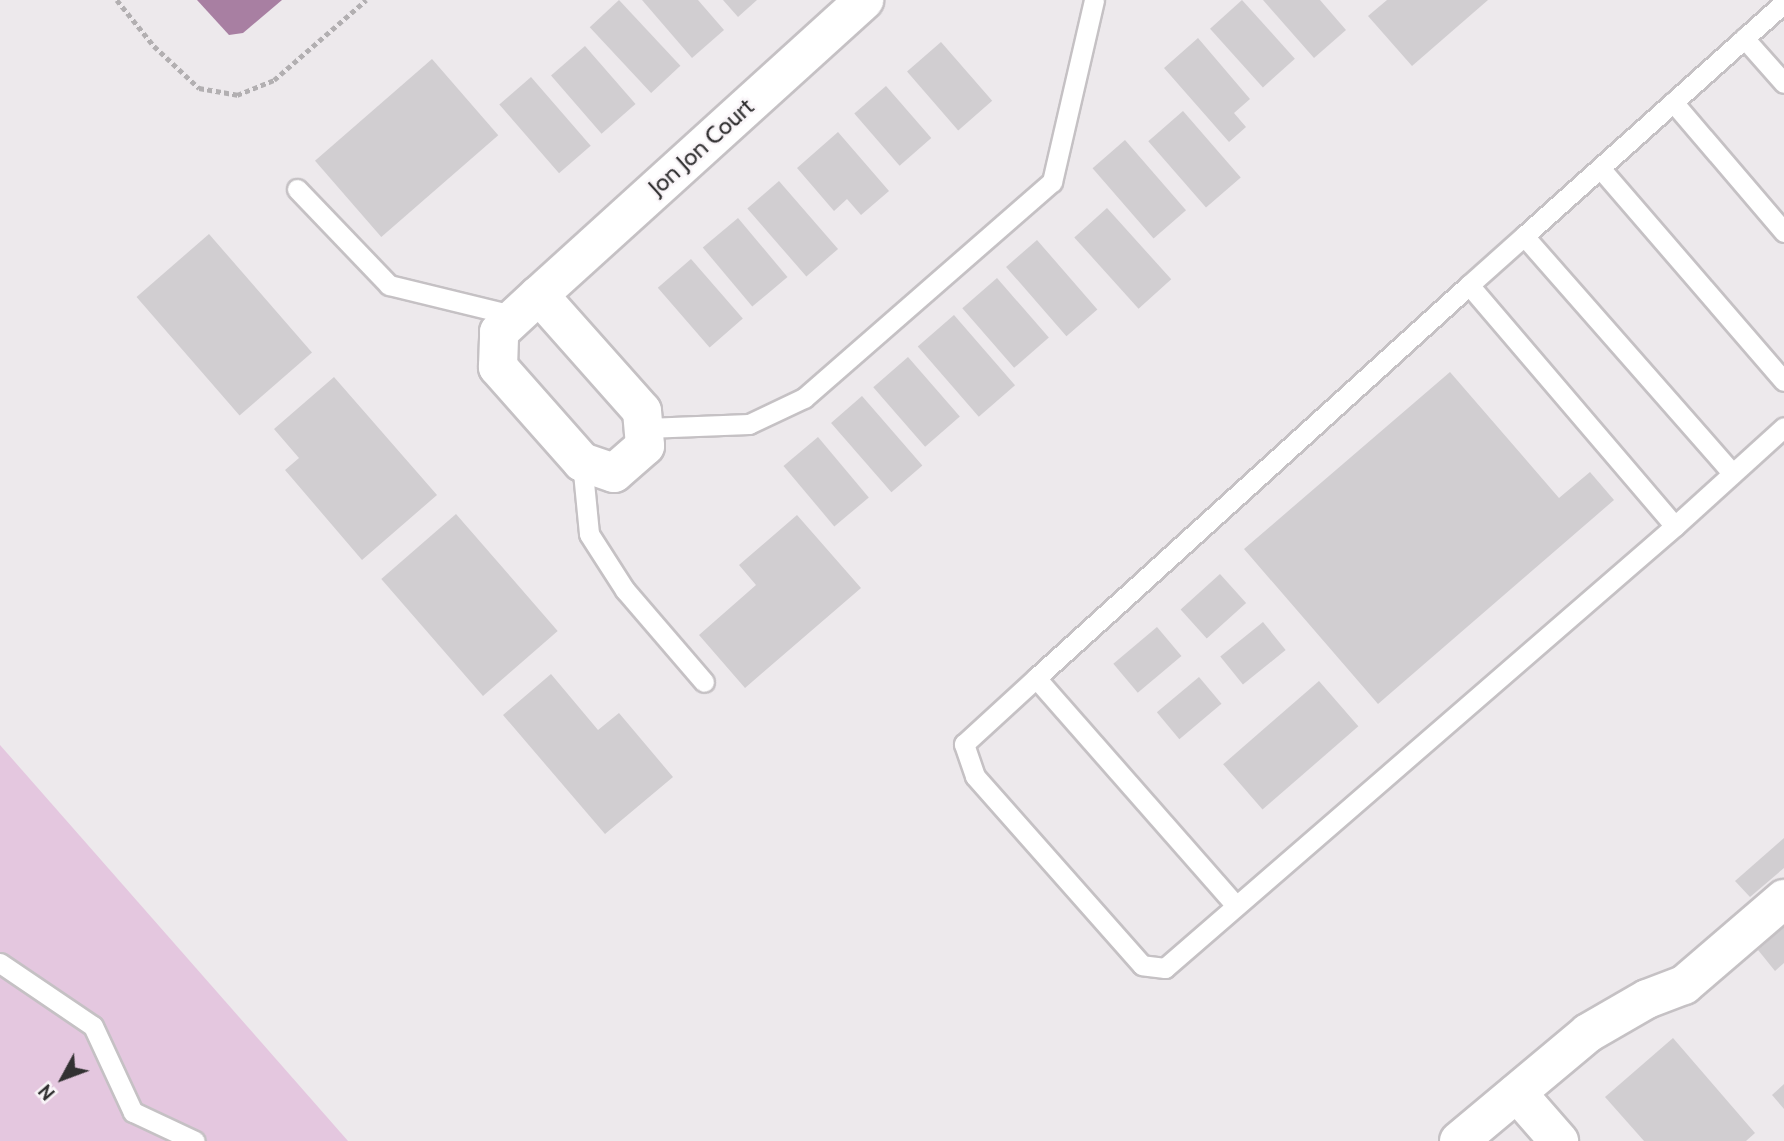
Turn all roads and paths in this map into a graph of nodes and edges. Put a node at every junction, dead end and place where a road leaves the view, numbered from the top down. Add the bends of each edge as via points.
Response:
1 (117, 0) edge
2 (366, 0) edge
3 (864, 0) edge
4 (1094, 0) edge
5 (1784, 3) edge
6 (1744, 38) junction
7 (1784, 83) edge
8 (1673, 102) junction
9 (1600, 168) junction
10 (298, 188) dead end
11 (1784, 232) edge
12 (1524, 236) junction
13 (1469, 285) junction
14 (527, 306) junction
15 (1784, 382) edge
16 (1784, 427) edge
17 (646, 428) junction
18 (582, 462) junction
19 (1732, 473) junction
20 (1675, 526) junction
21 (1036, 678) junction
22 (704, 682) dead end
23 (1784, 899) edge
24 (1237, 906) junction
25 (0, 963) edge
26 (1517, 1093) junction
27 (195, 1141) edge
28 (1459, 1141) edge
29 (1559, 1141) edge

1 - 2 path via 154,46 199,88 237,95 274,80
3 - 14 street, Jon Jon Court
4 - 17 lane via 1052,182 804,398 749,424
5 - 6 lane
6 - 7 lane
6 - 8 lane
8 - 9 lane
8 - 11 lane
9 - 12 lane
9 - 15 lane
10 - 14 lane via 389,285
12 - 13 lane
12 - 19 lane
13 - 20 lane
13 - 21 lane
14 - 17 street via 642,411
14 - 18 street, Jon Jon Court via 499,332 498,366
16 - 19 lane
17 - 18 street via 645,446 614,472
18 - 22 lane via 589,534 625,590
19 - 20 lane
20 - 24 lane
21 - 24 lane
21 - 24 lane via 964,744 975,776 1010,816 1142,965 1165,968
23 - 26 street via 1684,985 1647,999 1588,1033
25 - 27 lane via 93,1026 133,1112
26 - 28 street
26 - 29 street

